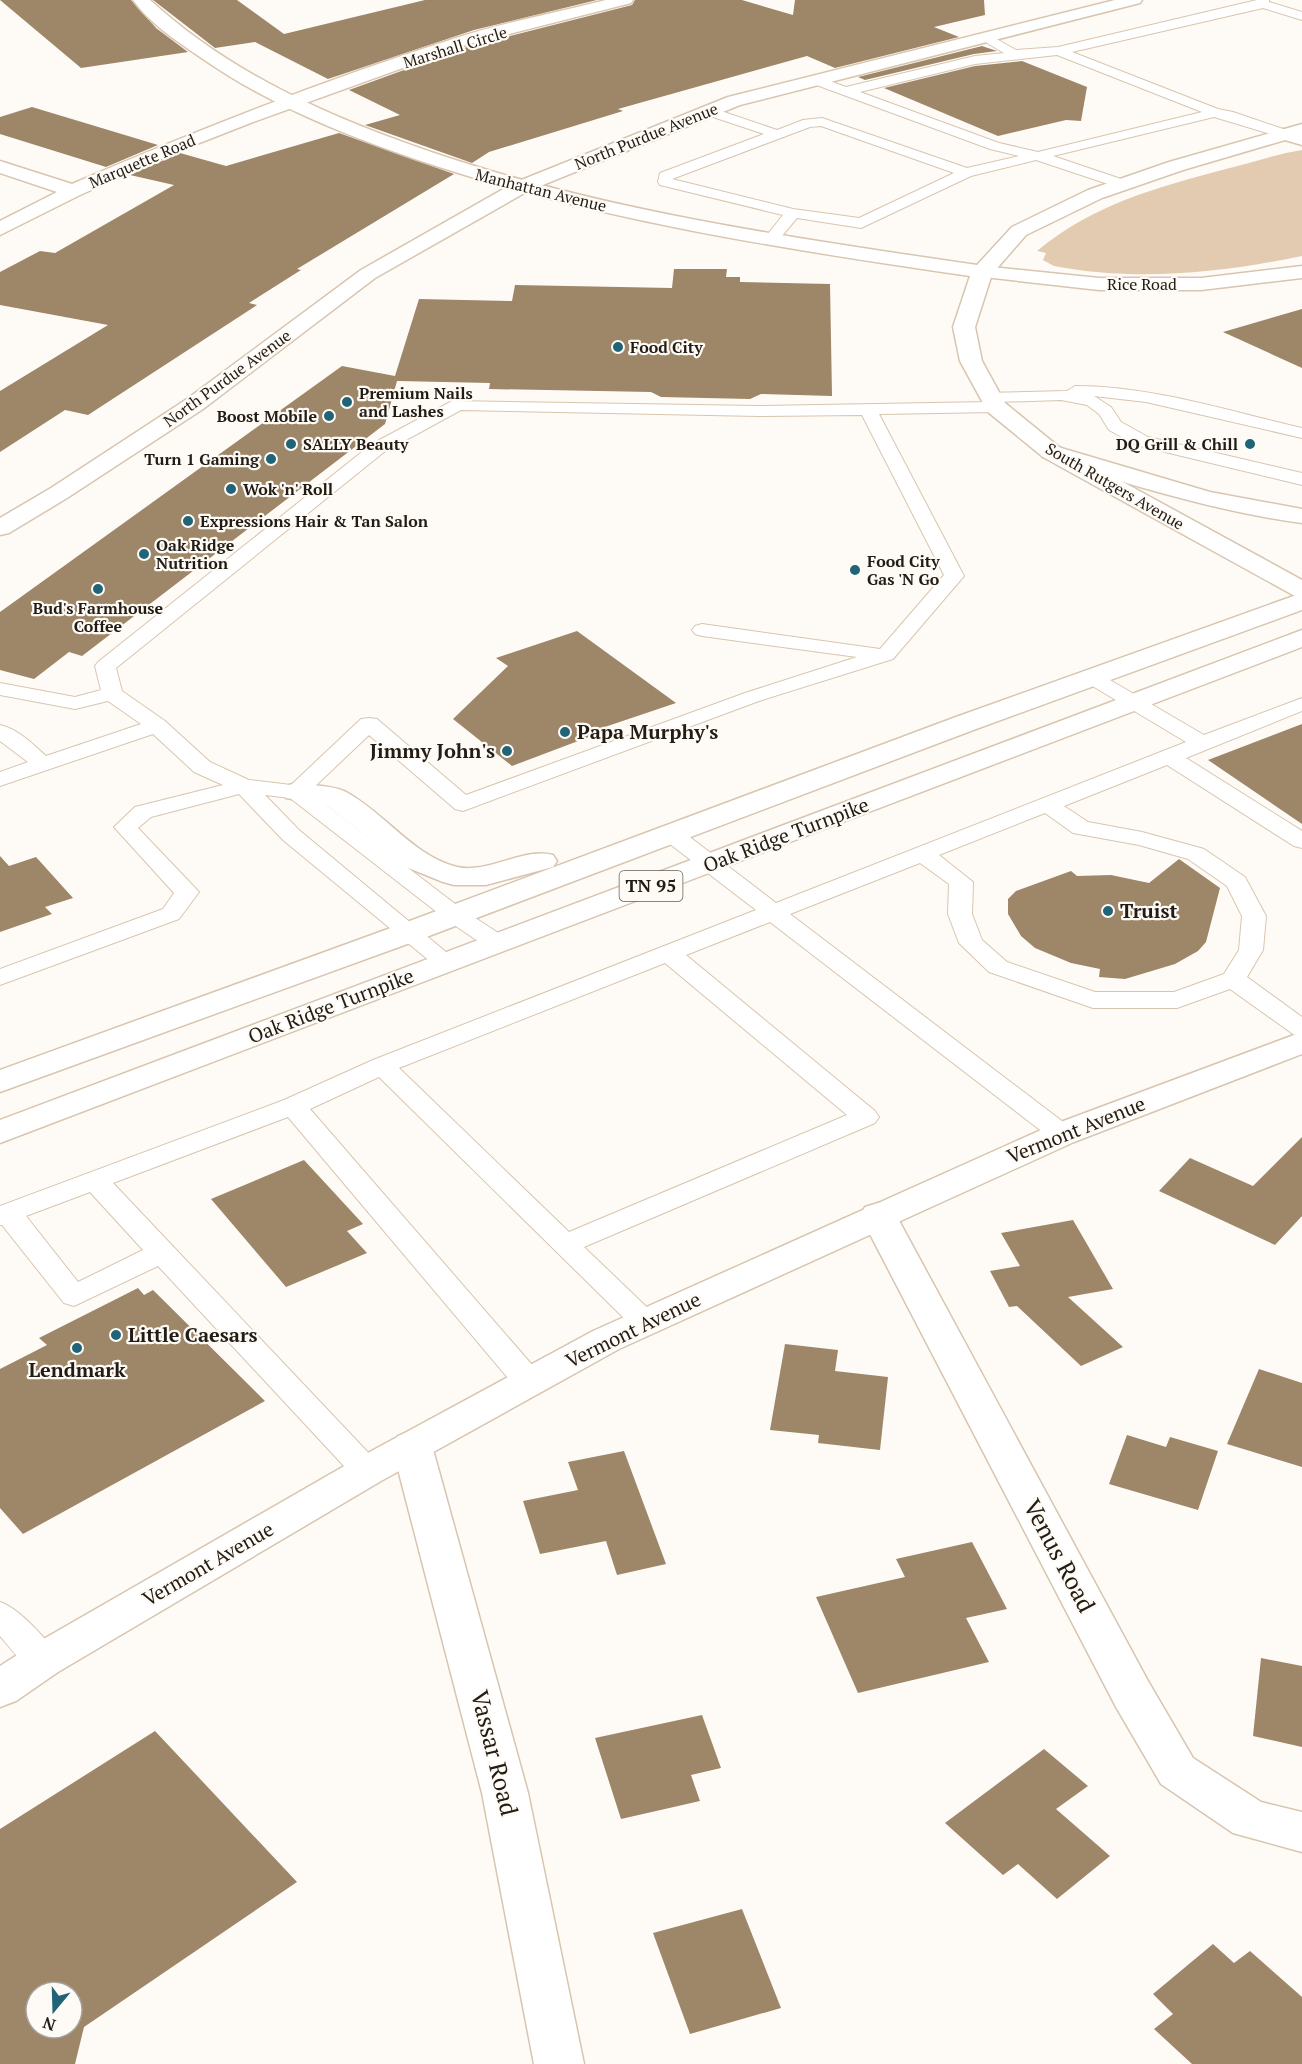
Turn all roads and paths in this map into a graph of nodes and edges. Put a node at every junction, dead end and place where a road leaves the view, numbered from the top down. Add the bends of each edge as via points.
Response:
1 (141, 0) edge
2 (625, 0) edge
3 (1134, 0) edge
4 (1287, 0) edge
5 (1295, 0) edge
6 (1263, 2) edge
7 (1302, 16) edge
8 (986, 37) junction
9 (1058, 51) junction
10 (1011, 56) junction
11 (816, 80) junction
12 (845, 91) junction
13 (289, 103) junction
14 (709, 111) junction
15 (1214, 113) junction
16 (777, 134) junction
17 (1296, 134) edge
18 (1038, 156) junction
19 (0, 167) edge
20 (966, 173) junction
21 (1122, 184) junction
22 (521, 187) junction
23 (73, 190) junction
24 (793, 213) junction
25 (0, 229) edge
26 (771, 240) junction
27 (982, 272) junction
28 (1302, 272) edge
29 (1060, 396) junction
30 (993, 402) junction
31 (867, 408) junction
32 (1302, 433) edge
33 (1051, 452) junction
34 (1302, 479) edge
35 (1302, 516) edge
36 (0, 528) edge
37 (1302, 590) edge
38 (1302, 601) edge
39 (702, 630) dead end
40 (1302, 638) edge
41 (886, 655) junction
42 (1091, 677) junction
43 (0, 689) edge
44 (112, 694) junction
45 (1133, 702) junction
46 (1302, 704) edge
47 (157, 726) junction
48 (0, 730) edge
49 (1203, 743) junction
50 (1168, 756) junction
51 (869, 759) junction
52 (43, 765) junction
53 (0, 779) edge
54 (244, 786) junction
55 (296, 792) junction
56 (1047, 804) junction
57 (670, 833) junction
58 (1302, 841) edge
59 (922, 854) junction
60 (710, 864) junction
61 (772, 912) junction
62 (454, 915) junction
63 (410, 932) junction
64 (497, 943) junction
65 (668, 953) junction
66 (446, 962) junction
67 (0, 978) edge
68 (1233, 979) junction
69 (1302, 1029) edge
70 (137, 1031) junction
71 (1302, 1042) edge
72 (0, 1061) edge
73 (382, 1066) junction
74 (0, 1082) edge
75 (293, 1106) junction
76 (0, 1132) edge
77 (1062, 1134) junction
78 (94, 1180) junction
79 (4, 1214) edge
80 (878, 1215) junction
81 (565, 1244) junction
82 (161, 1253) junction
83 (645, 1322) junction
84 (529, 1382) junction
85 (412, 1446) junction
86 (367, 1471) junction
87 (0, 1615) edge
88 (44, 1660) junction
89 (0, 1689) edge
90 (1302, 1832) edge
91 (559, 2064) edge

1 - 13 main road, Manhattan Avenue via 207,55
2 - 13 main road, Marshall Circle via 463,41
3 - 8 main road, North Purdue Avenue
4 - 5 lane
6 - 7 lane
6 - 9 lane
8 - 10 lane
8 - 11 main road, North Purdue Avenue
9 - 10 lane
9 - 15 lane
10 - 12 lane via 975,60
11 - 12 lane
11 - 14 main road, North Purdue Avenue
12 - 18 lane via 995,146
13 - 22 main road, Manhattan Avenue via 434,160
13 - 23 main road, Marquette Road
14 - 16 lane
14 - 22 main road, North Purdue Avenue
15 - 17 lane
15 - 18 lane
16 - 20 lane via 822,122
16 - 24 lane via 665,176 665,182
17 - 21 main road, South Rutgers Avenue
18 - 20 lane
18 - 21 lane
19 - 23 main road
20 - 24 lane via 861,223
21 - 27 main road, South Rutgers Avenue via 1019,231
22 - 26 main road, Manhattan Avenue
22 - 36 main road, North Purdue Avenue via 368,274 195,404
23 - 25 main road, Marquette Road
24 - 26 lane
26 - 27 main road, Manhattan Avenue
27 - 28 main road, Rice Road via 1099,284 1201,284
27 - 30 main road, South Rutgers Avenue via 964,327 971,362
29 - 30 lane
29 - 32 lane via 1074,391 1100,391 1146,397
29 - 34 lane via 1093,401 1115,426 1142,441
30 - 31 lane
30 - 33 main road, South Rutgers Avenue
31 - 41 lane via 954,576
31 - 44 lane via 759,411 458,405 378,448 105,666
33 - 35 main road via 1200,499
33 - 37 main road, South Rutgers Avenue
38 - 42 main road, Oak Ridge Turnpike / TN 95
39 - 41 lane
40 - 45 main road, Oak Ridge Turnpike / TN 95
41 - 55 lane via 752,697 463,804 369,724
42 - 45 lane
42 - 51 main road, Oak Ridge Turnpike / TN 95
43 - 44 lane via 75,703
44 - 47 lane
45 - 49 lane
45 - 60 main road, Oak Ridge Turnpike / TN 95
46 - 49 lane
47 - 52 lane
47 - 54 lane via 202,767
48 - 52 lane
49 - 50 lane
50 - 56 lane
50 - 58 lane
51 - 55 main road via 734,790 525,867 486,876 454,876 436,870 417,861 335,798
51 - 57 main road, Oak Ridge Turnpike / TN 95
52 - 53 lane
54 - 55 lane
54 - 63 lane via 291,835
54 - 67 lane via 143,812 125,827 187,892 171,914
55 - 62 lane
56 - 59 lane
56 - 68 lane via 1081,828 1196,854 1237,882 1254,916 1251,950
57 - 60 lane
57 - 62 main road, Oak Ridge Turnpike / TN 95
59 - 61 lane
59 - 68 lane via 961,882 960,914 971,943 998,967 1094,1000 1176,1000
60 - 61 lane
60 - 64 main road, Oak Ridge Turnpike / TN 95
61 - 65 lane
61 - 77 lane
62 - 63 main road, Oak Ridge Turnpike / TN 95
62 - 64 lane
63 - 66 lane
63 - 70 main road, Oak Ridge Turnpike / TN 95
64 - 66 main road, Oak Ridge Turnpike / TN 95
65 - 73 lane
65 - 81 lane via 866,1117
66 - 76 main road, Oak Ridge Turnpike / TN 95
68 - 69 lane
70 - 72 main road
70 - 74 main road, Oak Ridge Turnpike / TN 95
71 - 77 main road, Vermont Avenue
73 - 75 lane
73 - 81 lane
75 - 78 lane
75 - 84 lane
77 - 80 main road, Vermont Avenue
78 - 79 lane
78 - 82 lane
79 - 82 lane via 74,1296
80 - 83 main road, Vermont Avenue
80 - 90 main road, Venus Road via 1177,1771 1249,1819
81 - 83 lane
82 - 86 lane
83 - 84 main road, Vermont Avenue
84 - 85 main road, Vermont Avenue
85 - 86 main road, Vermont Avenue
85 - 91 main road, Vassar Road via 505,1793
86 - 88 main road, Vermont Avenue
87 - 88 lane
88 - 89 main road, Vermont Avenue

